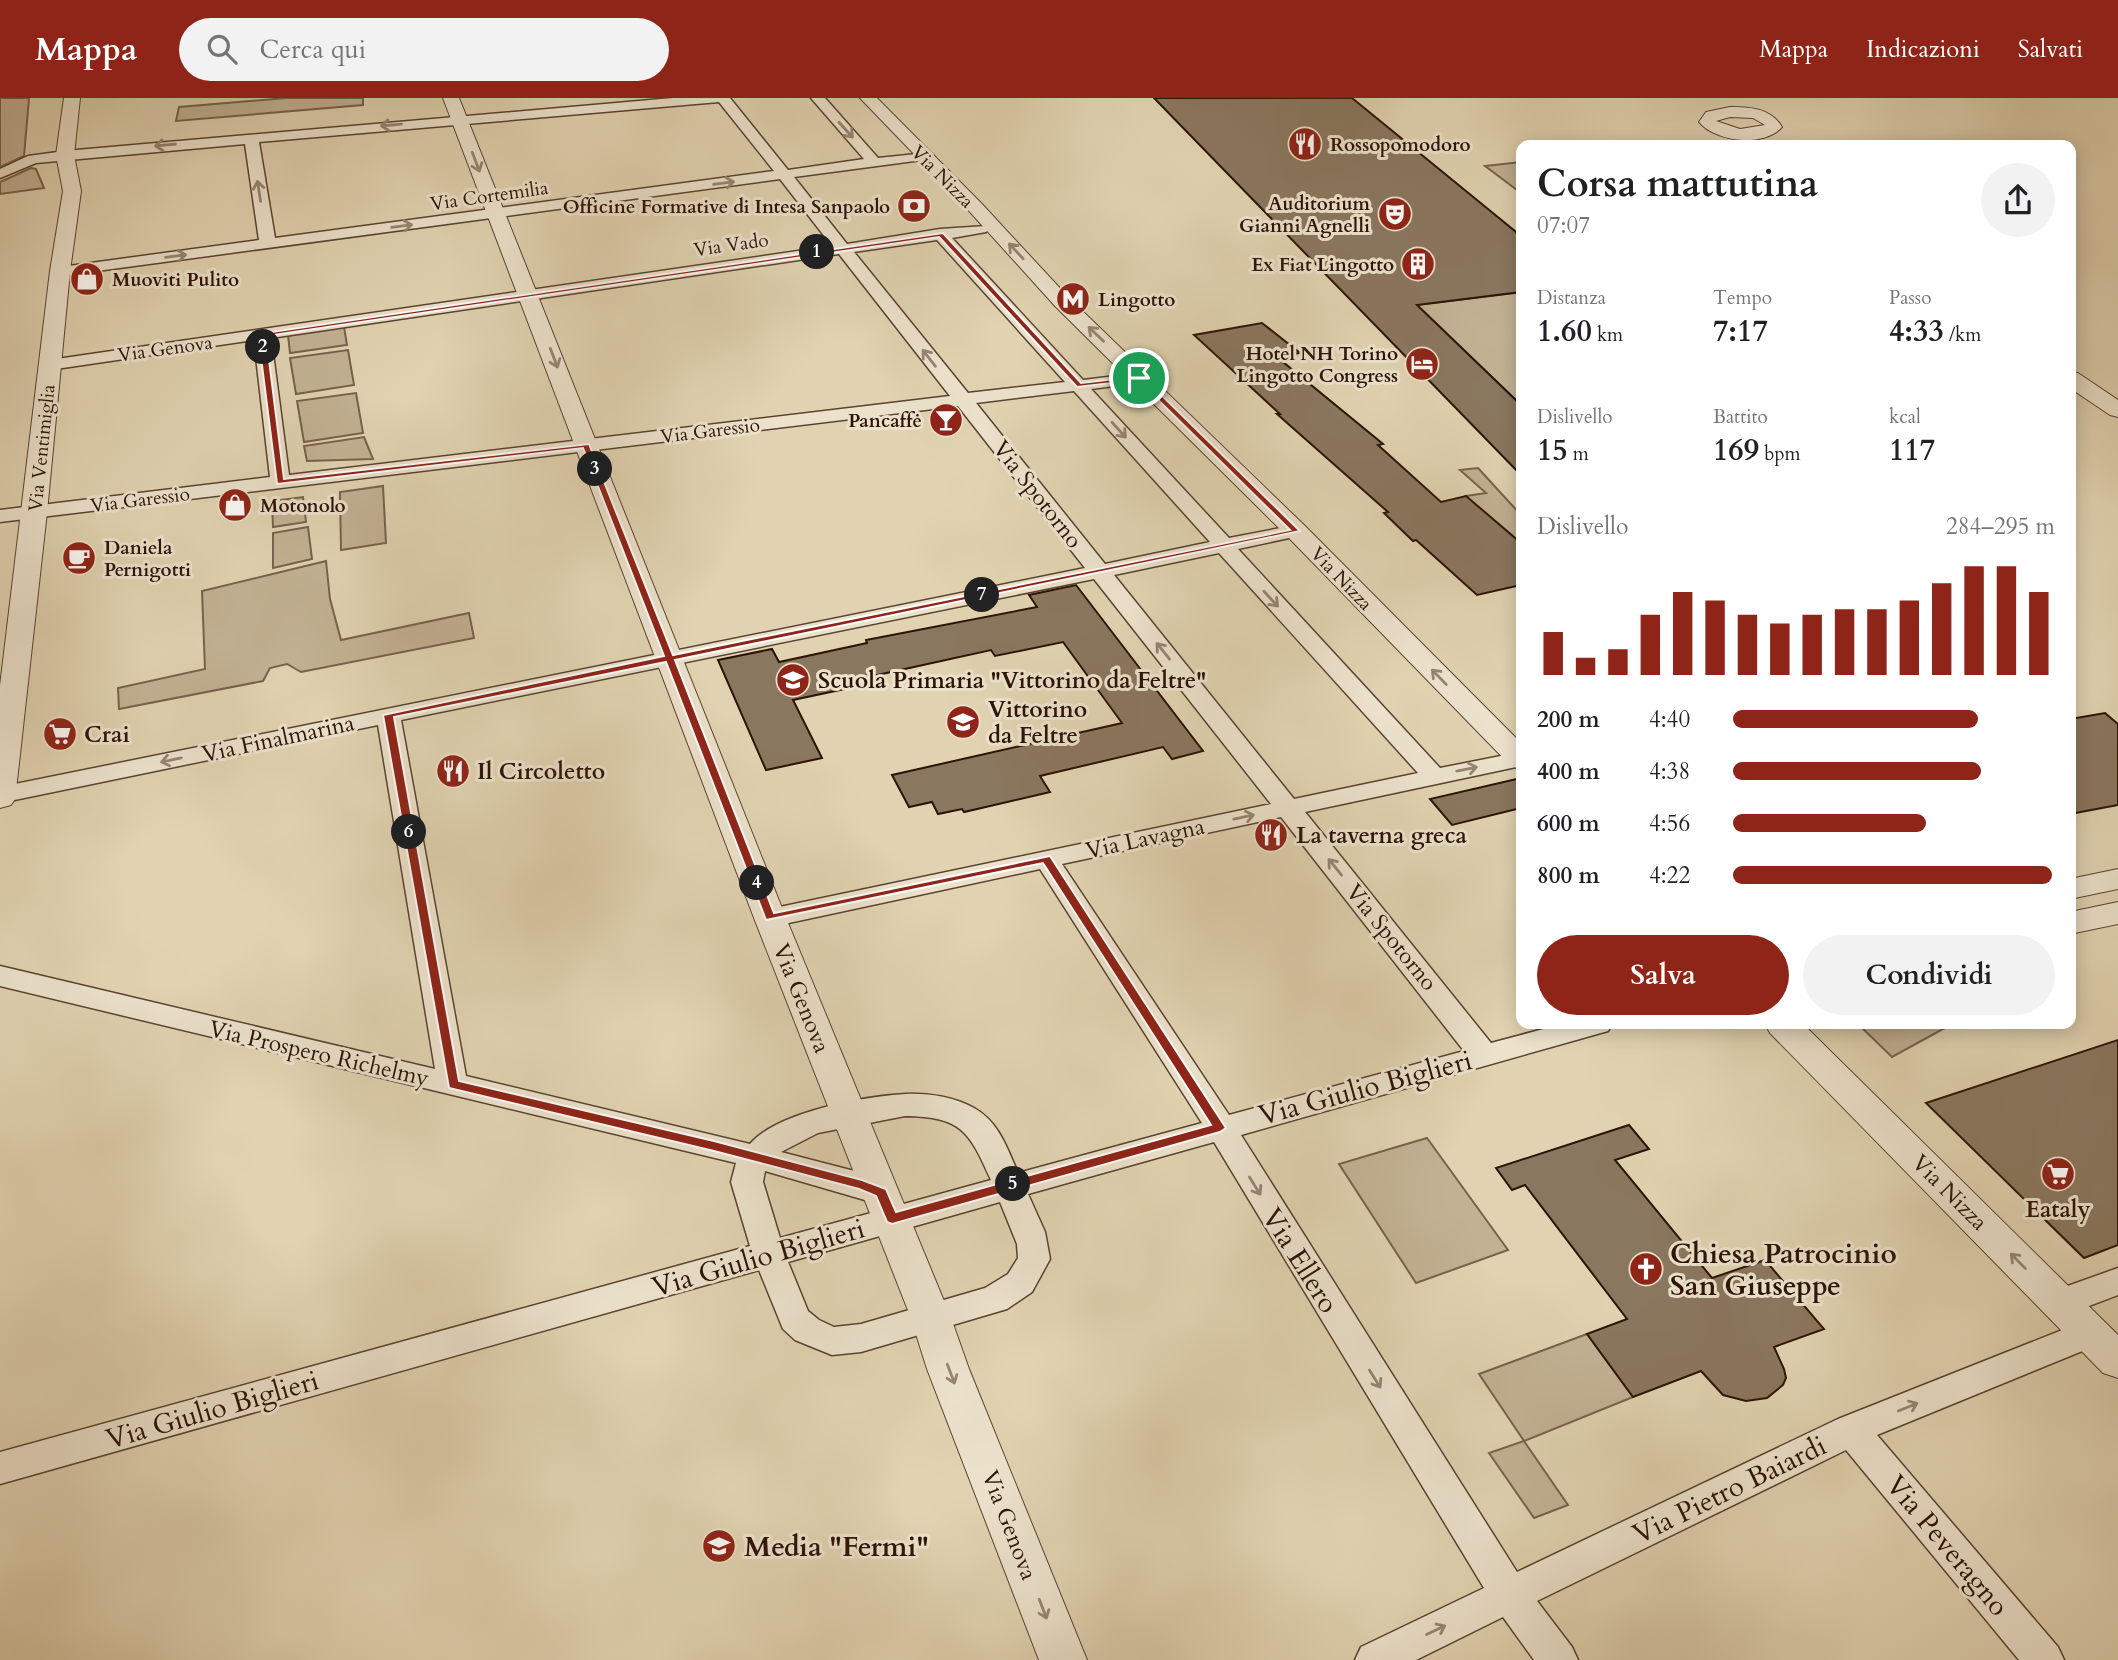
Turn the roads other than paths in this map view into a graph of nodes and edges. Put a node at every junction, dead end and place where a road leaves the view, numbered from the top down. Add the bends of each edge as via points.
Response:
1 (72, 98) edge
2 (452, 98) edge
3 (721, 98) edge
4 (818, 98) edge
5 (868, 98) edge
6 (460, 119) junction
7 (251, 137) junction
8 (1758, 139) edge
9 (1726, 140) edge
10 (65, 155) junction
11 (922, 156) junction
12 (875, 163) junction
13 (0, 174) edge
14 (784, 175) junction
15 (496, 213) junction
16 (981, 229) dead end
17 (940, 234) junction
18 (268, 244) junction
19 (843, 248) junction
20 (60, 271) junction
21 (530, 295) junction
22 (262, 334) junction
23 (2076, 364) edge
24 (49, 365) junction
25 (1139, 378) junction
26 (2076, 383) edge
27 (1080, 386) junction
28 (2118, 392) edge
29 (963, 400) junction
30 (2118, 410) edge
31 (586, 445) junction
32 (280, 482) junction
33 (35, 512) junction
34 (0, 516) edge
35 (1296, 531) junction
36 (1222, 545) junction
37 (1099, 571) junction
38 (670, 658) junction
39 (388, 715) junction
40 (1516, 756) edge
41 (1516, 761) edge
42 (1434, 776) junction
43 (0, 797) edge
44 (1288, 807) junction
45 (1046, 859) junction
46 (2118, 879) edge
47 (2076, 888) edge
48 (2118, 912) edge
49 (770, 918) junction
50 (2076, 922) edge
51 (0, 976) edge
52 (1580, 1029) edge
53 (1787, 1029) edge
54 (1484, 1055) junction
55 (453, 1085) junction
56 (850, 1115) junction
57 (1220, 1128) junction
58 (755, 1157) junction
59 (1009, 1186) junction
60 (887, 1206) junction
61 (769, 1255) junction
62 (2118, 1282) edge
63 (2060, 1303) junction
64 (931, 1318) junction
65 (2090, 1333) junction
66 (2118, 1361) edge
67 (1852, 1430) junction
68 (0, 1468) edge
69 (1509, 1594) junction
70 (1063, 1660) edge
71 (1375, 1660) edge
72 (1558, 1660) edge
73 (2044, 1660) edge

1 - 10 street, Via Ventimiglia
2 - 6 street, Via Genova
3 - 6 street
3 - 14 street, Via Spotorno
4 -> 12 street, Via Nizza
5 - 11 street, Via Nizza
6 -> 7 street
6 -> 15 street, Via Genova
7 -> 10 street
18 -> 7 street
8 - 9 street via 1774,124 1765,118 1723,112 1708,117 1707,122
10 - 13 street via 33,159
10 - 20 street, Via Ventimiglia via 72,191
11 - 12 street, Via Cortemilia
25 -> 11 street, Via Nizza
12 - 14 street, Via Cortemilia
15 -> 14 street, Via Cortemilia
14 - 19 street, Via Spotorno
18 -> 15 street, Via Cortemilia
15 - 21 street, Via Genova
16 - 17 street, Via Vado
17 - 19 street, Via Vado
17 - 27 street
20 -> 18 street, Via Cortemilia
19 - 21 street, Via Vado
29 -> 19 street, Via Spotorno
20 - 24 street, Via Ventimiglia
21 - 22 street, Via Genova
21 -> 31 street, Via Genova
22 - 24 street, Via Genova
22 - 32 street
23 - 28 street
24 - 33 street, Via Ventimiglia
25 - 27 street, Via Garessio
25 - 35 street, Via Nizza
26 - 30 street
27 - 29 street, Via Garessio
27 -> 36 street
29 - 31 street, Via Garessio
29 - 37 street, Via Spotorno
31 - 32 street, Via Garessio
31 - 38 street, Via Genova
32 - 33 street, Via Garessio
33 - 34 street, Via Garessio
33 - 43 street, Via Ventimiglia
35 - 36 street, Via Finalmarina
40 -> 35 street, Via Nizza
36 - 37 street, Via Finalmarina
36 -> 42 street
37 - 38 street, Via Finalmarina
44 -> 37 street, Via Spotorno
38 - 39 street, Via Finalmarina
38 - 49 street, Via Genova
39 -> 43 street, Via Finalmarina
39 - 55 street
42 -> 41 street, Via Lavagna
42 - 44 street, Via Lavagna
45 -> 44 street, Via Lavagna
54 -> 44 street, Via Spotorno
45 - 49 street, Via Lavagna
45 - 57 street, Via Ellero
46 - 47 street
48 - 50 street
49 - 56 street, Via Genova
51 - 55 street, Via Prospero Richelmy
52 - 54 street, Via Giulio Biglieri
63 -> 53 street, Via Nizza
54 - 57 street, Via Giulio Biglieri
55 - 58 street, Via Prospero Richelmy
56 - 58 street via 773,1138
56 - 59 street via 905,1105 946,1107 961,1113 988,1139
56 - 60 street, Via Genova
57 - 59 street, Via Giulio Biglieri
57 -> 69 street, Via Ellero
58 - 60 street, Via Prospero Richelmy via 862,1185
58 - 61 street via 747,1182
59 - 60 street, Via Giulio Biglieri
59 - 64 street via 1033,1244 1034,1259 1028,1272 995,1299
60 - 61 street, Via Giulio Biglieri
60 - 64 street, Via Genova
61 - 64 street via 795,1319 818,1337 849,1341
61 - 68 street, Via Giulio Biglieri
62 - 63 street
63 - 65 street, Via Nizza
64 -> 70 street, Via Genova
65 - 66 street, Via Nizza
67 -> 65 street, Via Pietro Baiardi
67 - 69 street, Via Pietro Baiardi
67 - 73 street, Via Peveragno
71 -> 69 street, Via Pietro Baiardi
69 - 72 street, Via Ellero

